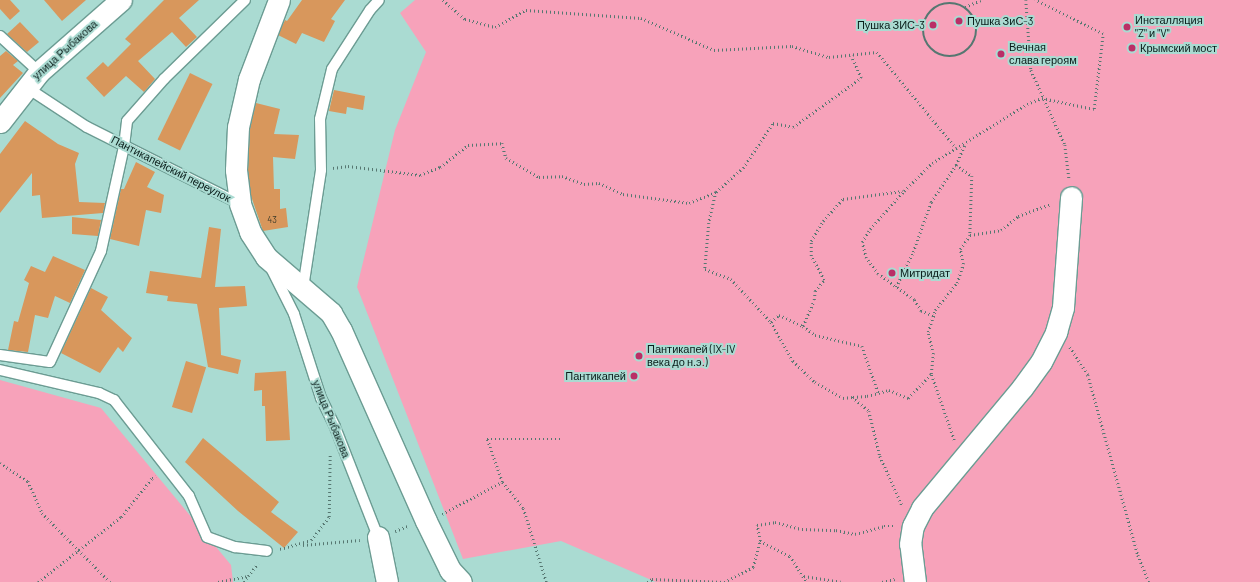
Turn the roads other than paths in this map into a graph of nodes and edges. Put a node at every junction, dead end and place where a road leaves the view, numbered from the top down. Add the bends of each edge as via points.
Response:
1 (120, 0) edge
2 (245, 0) edge
3 (279, 0) edge
4 (379, 0) edge
5 (0, 36) edge
6 (32, 79) junction
7 (0, 122) edge
8 (124, 146) junction
9 (1071, 197) road end
10 (240, 204) junction
11 (266, 257) junction
12 (303, 288) junction
13 (0, 355) edge
14 (0, 370) edge
15 (378, 537) joint
16 (267, 551) road end
17 (386, 582) edge
18 (460, 582) edge
19 (915, 582) edge

1 - 6 street, улица Рыбакова
2 - 8 lane via 164,79 127,121
3 - 10 street, Пантикапейский переулок via 248,79 238,127 236,170
4 - 12 lane via 332,69 320,118 321,170
5 - 6 lane, Пантикапейский переулок
6 - 7 street, улица Рыбакова
6 - 8 lane, Пантикапейский переулок via 87,127
8 - 10 lane, Пантикапейский переулок
8 - 13 lane via 101,251 50,362
9 - 19 street via 1063,307 1056,332 1041,362 1022,388 922,508 913,526 910,544
10 - 11 street via 250,232
11 - 12 street
11 - 15 lane, улица Рыбакова via 294,314 321,398 336,427
12 - 18 street via 331,313 341,330 426,520 450,570
14 - 16 lane via 99,393 114,400 189,496 207,537 235,547
15 - 17 street

